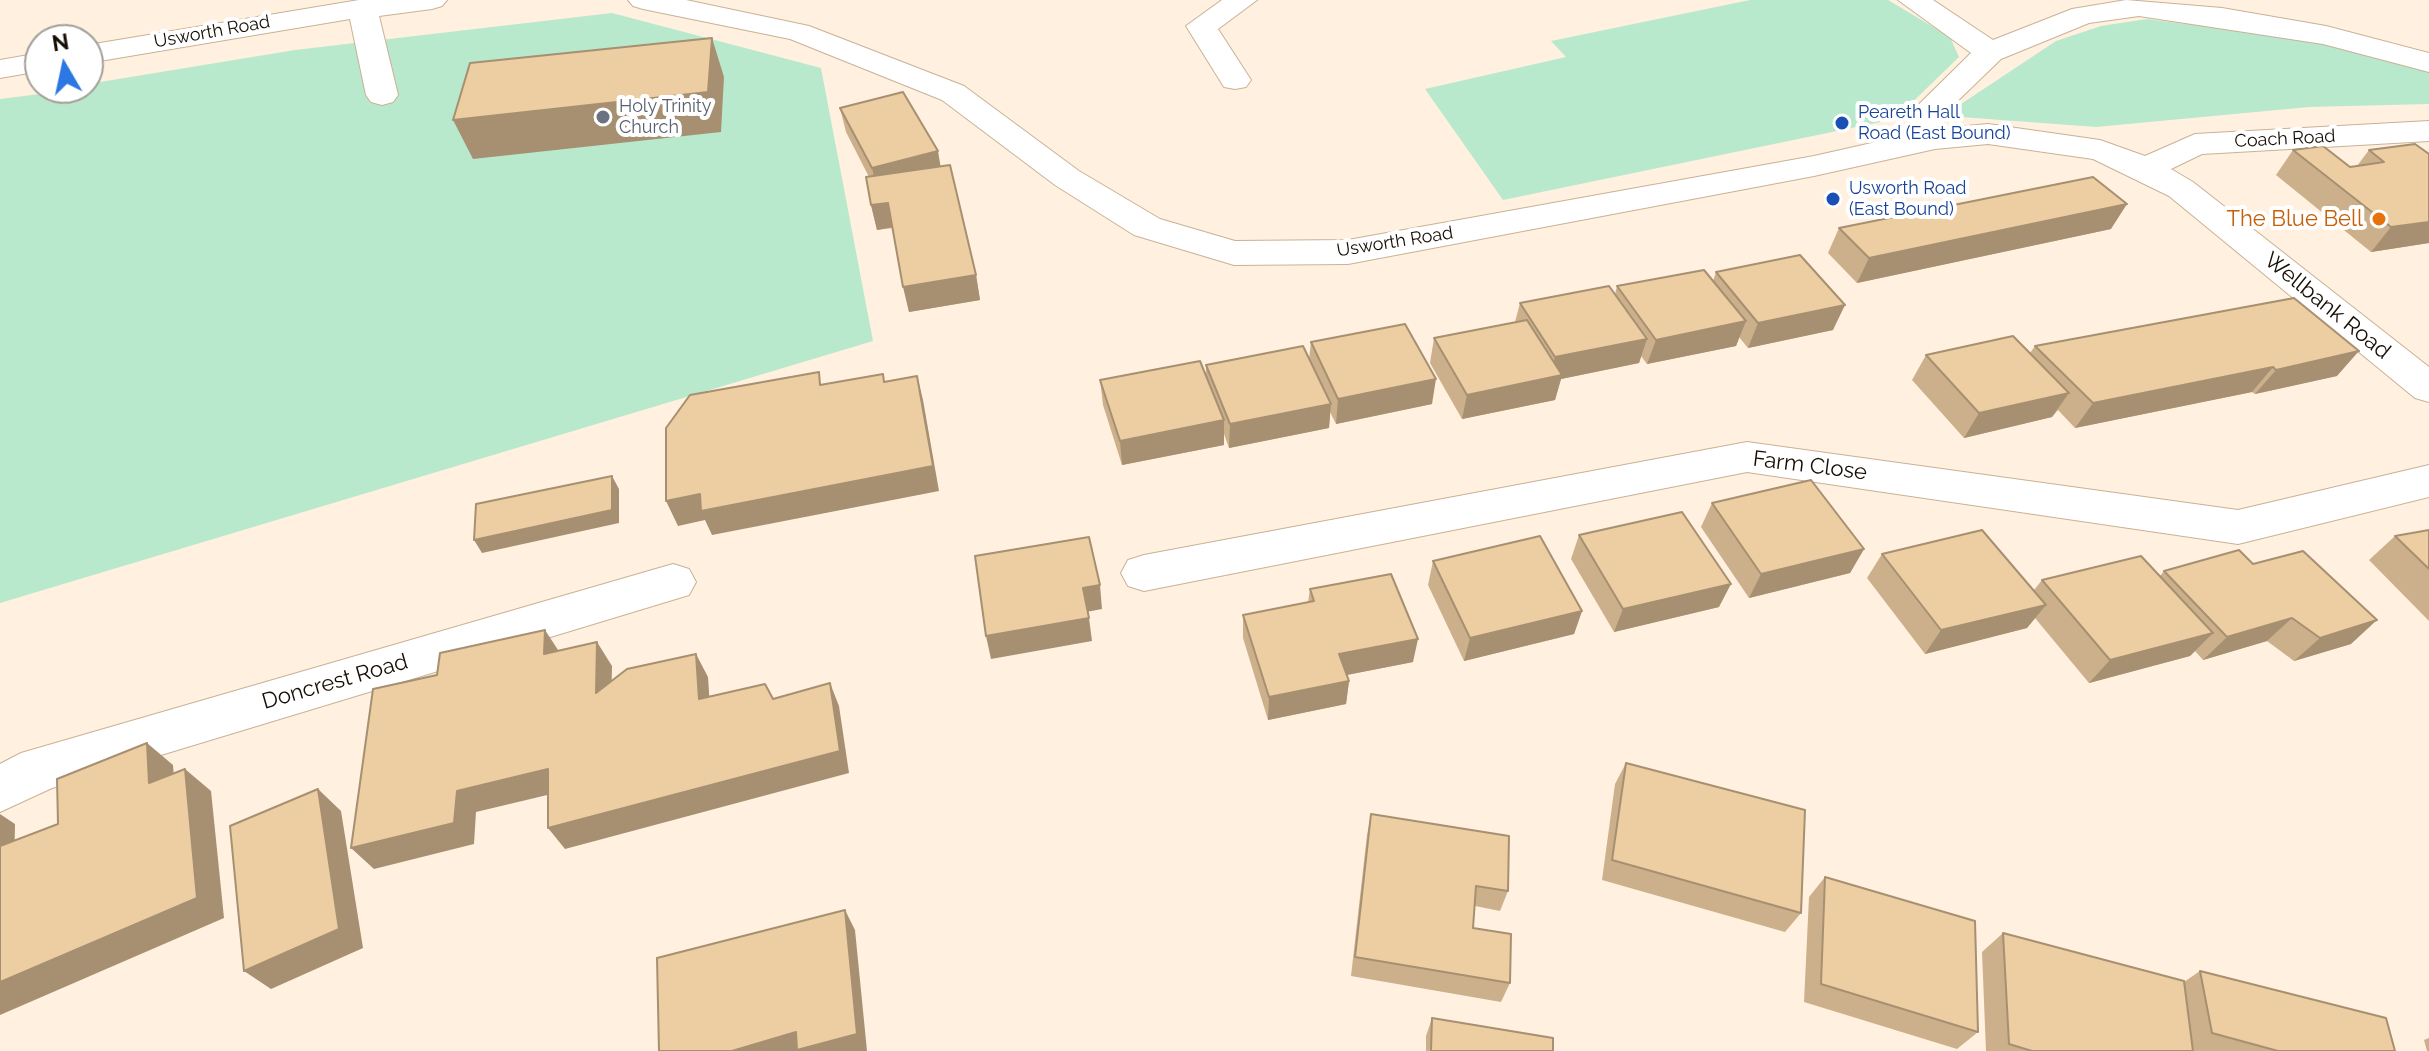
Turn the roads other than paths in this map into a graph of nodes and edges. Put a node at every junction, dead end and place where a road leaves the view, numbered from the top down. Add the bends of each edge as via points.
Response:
1 (432, 0) edge
2 (1242, 0) edge
3 (1913, 0) edge
4 (657, 1) edge
5 (2179, 7) edge
6 (362, 8) junction
7 (104, 51) edge
8 (1990, 52) junction
9 (2429, 63) edge
10 (24, 65) edge
11 (0, 69) edge
12 (1235, 80) dead end
13 (382, 95) dead end
14 (2429, 131) edge
15 (2394, 133) junction
16 (1935, 139) junction
17 (2429, 164) edge
18 (2146, 169) junction
19 (2429, 388) edge
20 (2429, 481) edge
21 (1144, 573) dead end
22 (673, 582) dead end
23 (0, 789) edge

1 - 6 street, Usworth Road
2 - 12 street via 1201,26
3 - 8 street
4 - 16 street, Usworth Road via 798,32 953,93 1067,178 1147,227 1234,253 1348,252
5 - 8 street via 2083,15
5 - 9 street via 2326,35
6 - 7 street, Usworth Road
6 - 13 street
8 - 16 street via 1924,115
10 - 11 street
14 - 15 street, Coach Road
15 - 17 street
15 - 18 street, Coach Road via 2195,144
16 - 18 street, Usworth Road via 1988,134 2044,141 2100,150
18 - 19 street, Wellbank Road via 2181,189
20 - 21 street, Farm Close via 2238,527 1747,457
22 - 23 street, Doncrest Road via 39,769

